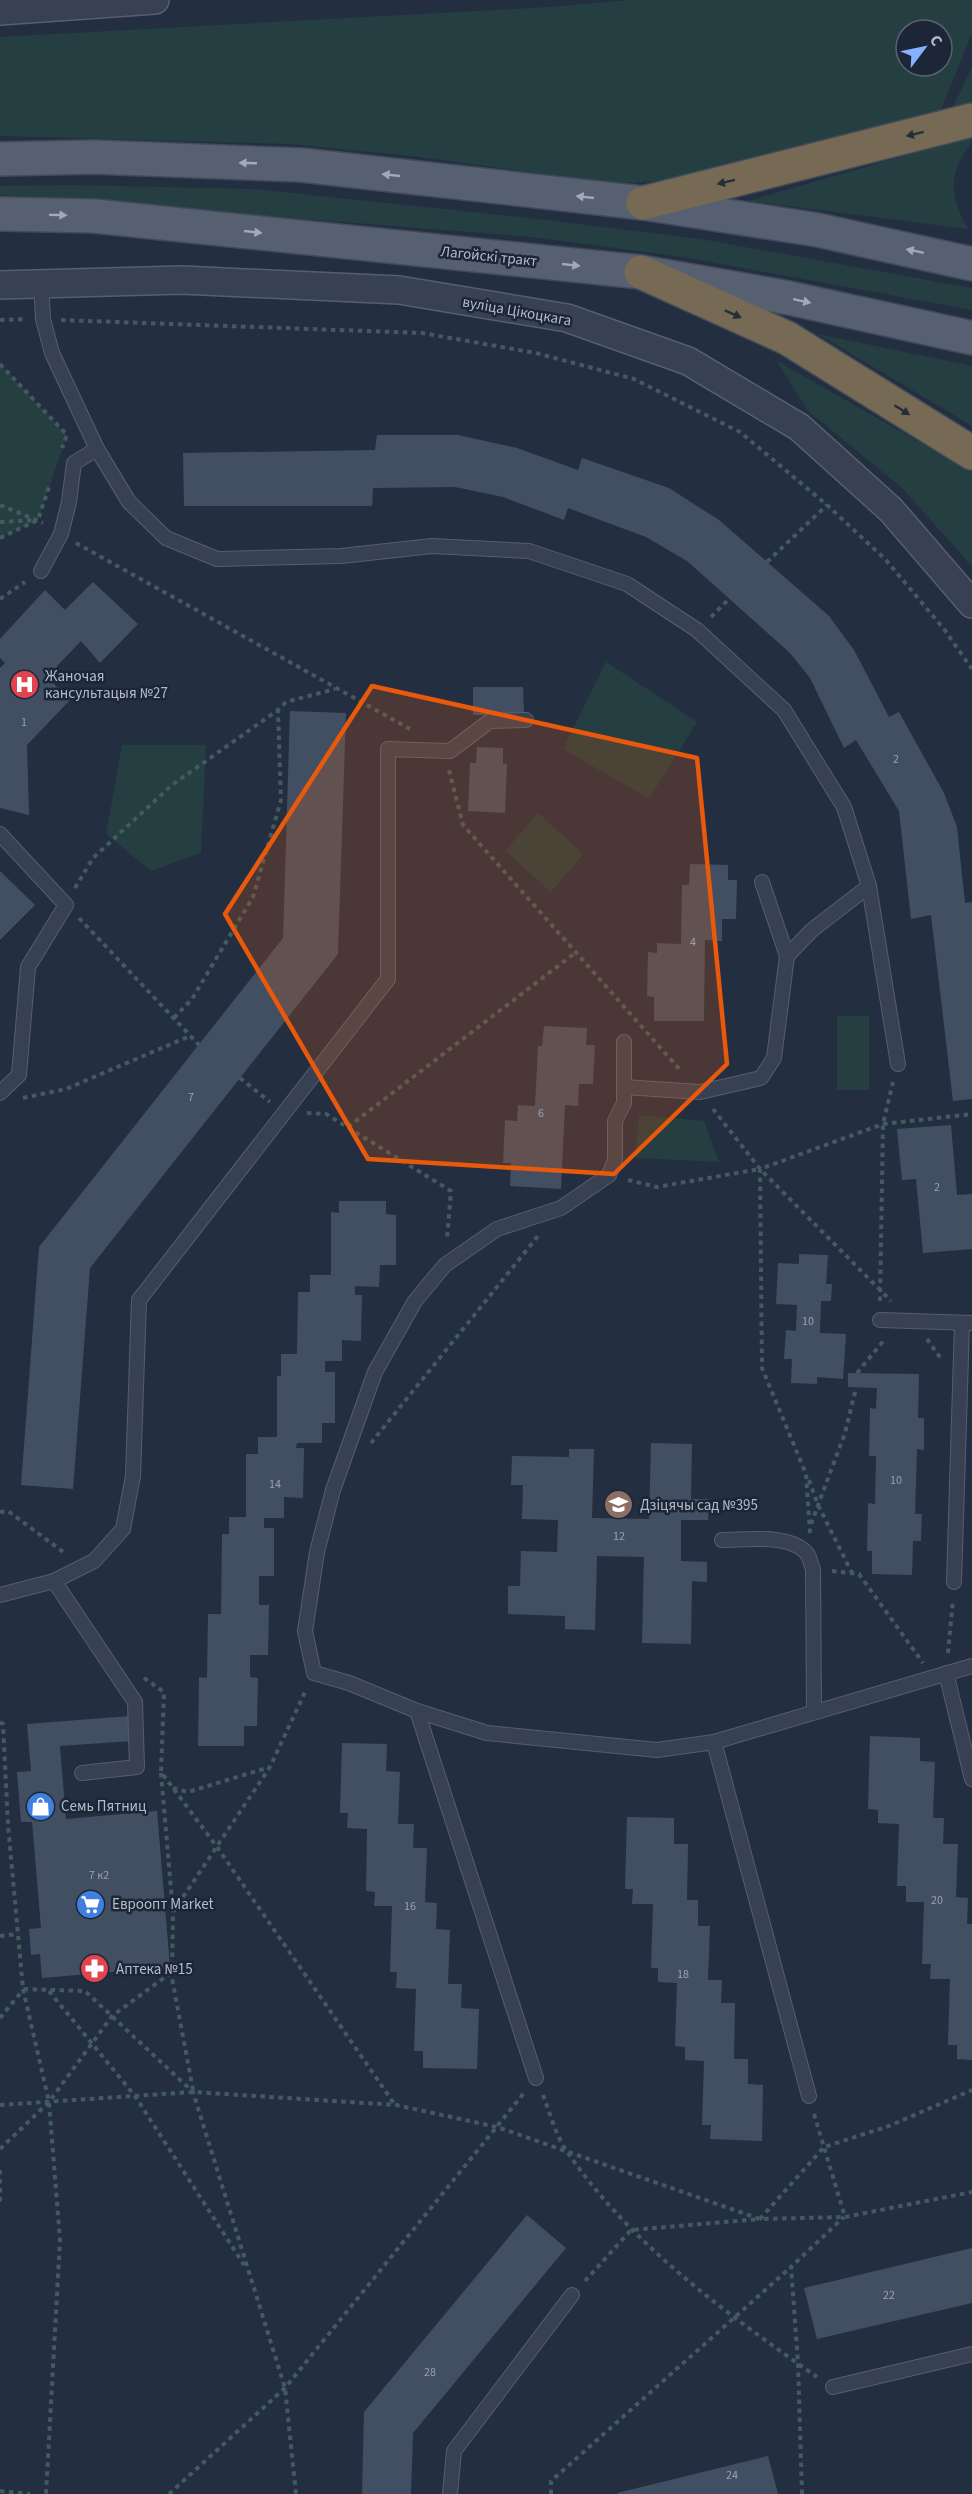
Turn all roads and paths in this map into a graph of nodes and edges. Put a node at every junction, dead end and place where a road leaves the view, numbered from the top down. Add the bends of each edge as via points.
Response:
1 (155, 0) edge
2 (9, 8) edge
3 (972, 120) edge
4 (0, 159) edge
5 (643, 203) junction
6 (0, 214) edge
7 (972, 264) edge
8 (641, 273) junction
9 (41, 283) junction
10 (0, 285) edge
11 (43, 319) junction
12 (0, 320) edge
13 (972, 338) edge
14 (0, 364) edge
15 (97, 449) junction
16 (972, 453) edge
17 (60, 456) dead end
18 (52, 477) dead end
19 (0, 505) edge
20 (827, 505) junction
21 (38, 520) junction
22 (0, 522) edge
23 (61, 534) junction
24 (0, 538) edge
25 (767, 562) dead end
26 (41, 571) joint
27 (730, 598) dead end
28 (0, 599) edge
29 (972, 604) edge
30 (697, 630) junction
31 (972, 669) edge
32 (336, 689) junction
33 (278, 710) junction
34 (526, 720) dead end
35 (450, 751) junction
36 (0, 834) edge
37 (762, 882) dead end
38 (869, 886) junction
39 (66, 905) junction
40 (575, 953) junction
41 (787, 956) junction
42 (174, 1018) junction
43 (190, 1036) junction
44 (624, 1042) dead end
45 (199, 1045) dead end
46 (898, 1064) joint
47 (240, 1078) dead end
48 (624, 1087) junction
49 (700, 1092) junction
50 (0, 1093) edge
51 (22, 1098) dead end
52 (283, 1112) junction
53 (972, 1114) edge
54 (883, 1124) junction
55 (348, 1127) junction
56 (760, 1169) junction
57 (609, 1175) junction
58 (561, 1208) junction
59 (446, 1265) junction
60 (880, 1291) junction
61 (880, 1320) joint
62 (899, 1320) junction
63 (967, 1323) edge
64 (857, 1373) dead end
65 (856, 1388) dead end
66 (370, 1444) dead end
67 (806, 1474) junction
68 (818, 1505) junction
69 (0, 1512) edge
70 (810, 1528) junction
71 (722, 1540) dead end
72 (84, 1566) junction
73 (813, 1569) junction
74 (852, 1573) junction
75 (54, 1581) junction
76 (954, 1582) joint
77 (0, 1595) edge
78 (972, 1666) edge
79 (314, 1673) junction
80 (137, 1674) dead end
81 (940, 1676) junction
82 (417, 1711) junction
83 (814, 1712) junction
84 (0, 1722) edge
85 (714, 1742) junction
86 (270, 1767) junction
87 (161, 1772) junction
88 (82, 1773) dead end
89 (972, 1779) edge
90 (172, 1787) junction
91 (217, 1847) junction
92 (173, 1912) junction
93 (18, 1934) junction
94 (0, 1936) edge
95 (172, 1971) junction
96 (23, 1989) junction
97 (48, 1990) junction
98 (112, 2016) junction
99 (0, 2018) edge
100 (92, 2043) junction
101 (536, 2078) junction
102 (972, 2090) edge
103 (194, 2092) junction
104 (135, 2096) junction
105 (809, 2096) joint
106 (49, 2102) junction
107 (0, 2105) edge
108 (396, 2105) junction
109 (497, 2127) junction
110 (824, 2147) junction
111 (0, 2149) edge
112 (567, 2152) junction
113 (0, 2170) edge
114 (972, 2192) edge
115 (0, 2205) edge
116 (845, 2217) junction
117 (760, 2219) junction
118 (631, 2230) junction
119 (790, 2267) junction
120 (247, 2269) junction
121 (572, 2295) joint
122 (733, 2318) junction
123 (972, 2354) edge
124 (798, 2363) junction
125 (833, 2387) joint
126 (285, 2388) junction
127 (0, 2491) edge
128 (30, 2494) edge
129 (46, 2494) edge
130 (169, 2494) edge
131 (296, 2494) edge
132 (450, 2494) edge
133 (551, 2494) edge
134 (802, 2494) edge

1 - 2 street
3 -> 5 highway
5 -> 4 main road via 301,165
7 -> 5 main road via 818,230
6 -> 8 main road, Лагойскі тракт via 94,216
8 -> 13 main road, Лагойскі тракт via 789,298
8 -> 16 highway via 787,338
9 - 10 street, вуліца Цікоцкага
9 - 11 lane
9 - 29 street, вуліца Цікоцкага via 182,280 399,290 567,318 688,361 799,427 891,510
11 - 12 path
11 - 15 lane via 52,353
11 - 20 path via 422,333 536,353 634,379 740,432
14 - 17 path via 67,435
15 - 23 lane via 74,463
15 - 30 lane via 129,502 166,538 217,559 340,556 432,546 529,551 627,584
18 - 21 path
19 - 21 path
20 - 25 path
20 - 31 path via 885,559
21 - 22 path
21 - 23 path
21 - 24 path
23 - 26 lane
23 - 32 path
26 - 28 path
27 - 30 path
30 - 38 lane via 784,710 844,807
32 - 33 path via 286,702
32 - 35 path
33 - 39 path via 172,785 93,858
33 - 42 path via 281,800 253,897 192,999
34 - 35 lane via 490,721
35 - 40 path via 449,772 463,825
35 - 52 lane via 388,749 388,979
36 - 39 lane
37 - 41 lane
38 - 41 lane via 812,930
38 - 46 lane
39 - 42 path
39 - 50 lane via 28,967 19,1074
40 - 49 path
40 - 55 path
41 - 49 lane via 774,1058 766,1071 761,1078
42 - 43 path
43 - 45 path
43 - 51 path via 66,1089
44 - 48 lane
46 - 54 path
47 - 52 path
48 - 49 lane
48 - 57 lane via 624,1103 615,1120 615,1160
49 - 56 path
52 - 55 path via 326,1114
52 - 72 lane via 139,1300 133,1476 123,1529 94,1562
53 - 54 path
54 - 56 path
54 - 60 path
55 - 59 path via 451,1191
56 - 57 path via 657,1186
56 - 60 path
56 - 67 path via 762,1368
57 - 58 lane
58 - 59 lane via 497,1229
58 - 66 path
59 - 79 lane via 415,1301 375,1372 333,1490 317,1552 305,1631
60 - 61 path
61 - 62 lane
62 - 63 lane
62 - 64 path
63 - 76 lane
65 - 68 path via 845,1433
67 - 68 path
67 - 70 path
68 - 70 path
68 - 74 path
69 - 72 path via 8,1511
70 - 73 path
71 - 73 lane via 784,1540 808,1555
72 - 75 lane
73 - 74 path
73 - 83 lane
74 - 81 path via 859,1574
75 - 77 lane
75 - 88 lane via 135,1702 137,1767
76 - 81 path
78 - 81 lane
79 - 82 lane via 350,1683
79 - 86 path
80 - 87 path via 164,1692
81 - 83 lane
81 - 89 lane
82 - 85 lane via 487,1732 532,1737 657,1750
82 - 101 lane
83 - 85 lane
84 - 93 path
85 - 105 lane
86 - 90 path via 189,1792
86 - 91 path
87 - 90 path
87 - 92 path
90 - 91 path
91 - 92 path
91 - 108 path
92 - 95 path
93 - 94 path
93 - 96 path
95 - 98 path
95 - 103 path
96 - 97 path
96 - 99 path
96 - 106 path
97 - 98 path via 85,1991
97 - 100 path
98 - 100 path
98 - 103 path
100 - 104 path
100 - 106 path
101 - 109 path
101 - 112 path
102 - 110 path via 889,2126
103 - 104 path
103 - 108 path
103 - 120 path
104 - 106 path
104 - 120 path
105 - 110 path
106 - 107 path
106 - 111 path
106 - 129 path via 60,2240
108 - 109 path
109 - 112 path
109 - 126 path
110 - 116 path
110 - 117 path
112 - 117 path
112 - 118 path
113 - 115 path
114 - 116 path
116 - 117 path
116 - 119 path
117 - 118 path
118 - 121 path
118 - 122 path
119 - 122 path
119 - 124 path
120 - 126 path
121 - 132 lane via 454,2451
122 - 124 path
122 - 133 path via 551,2481
123 - 125 lane
124 - 125 path
124 - 134 path
126 - 130 path
126 - 131 path
127 - 128 path

